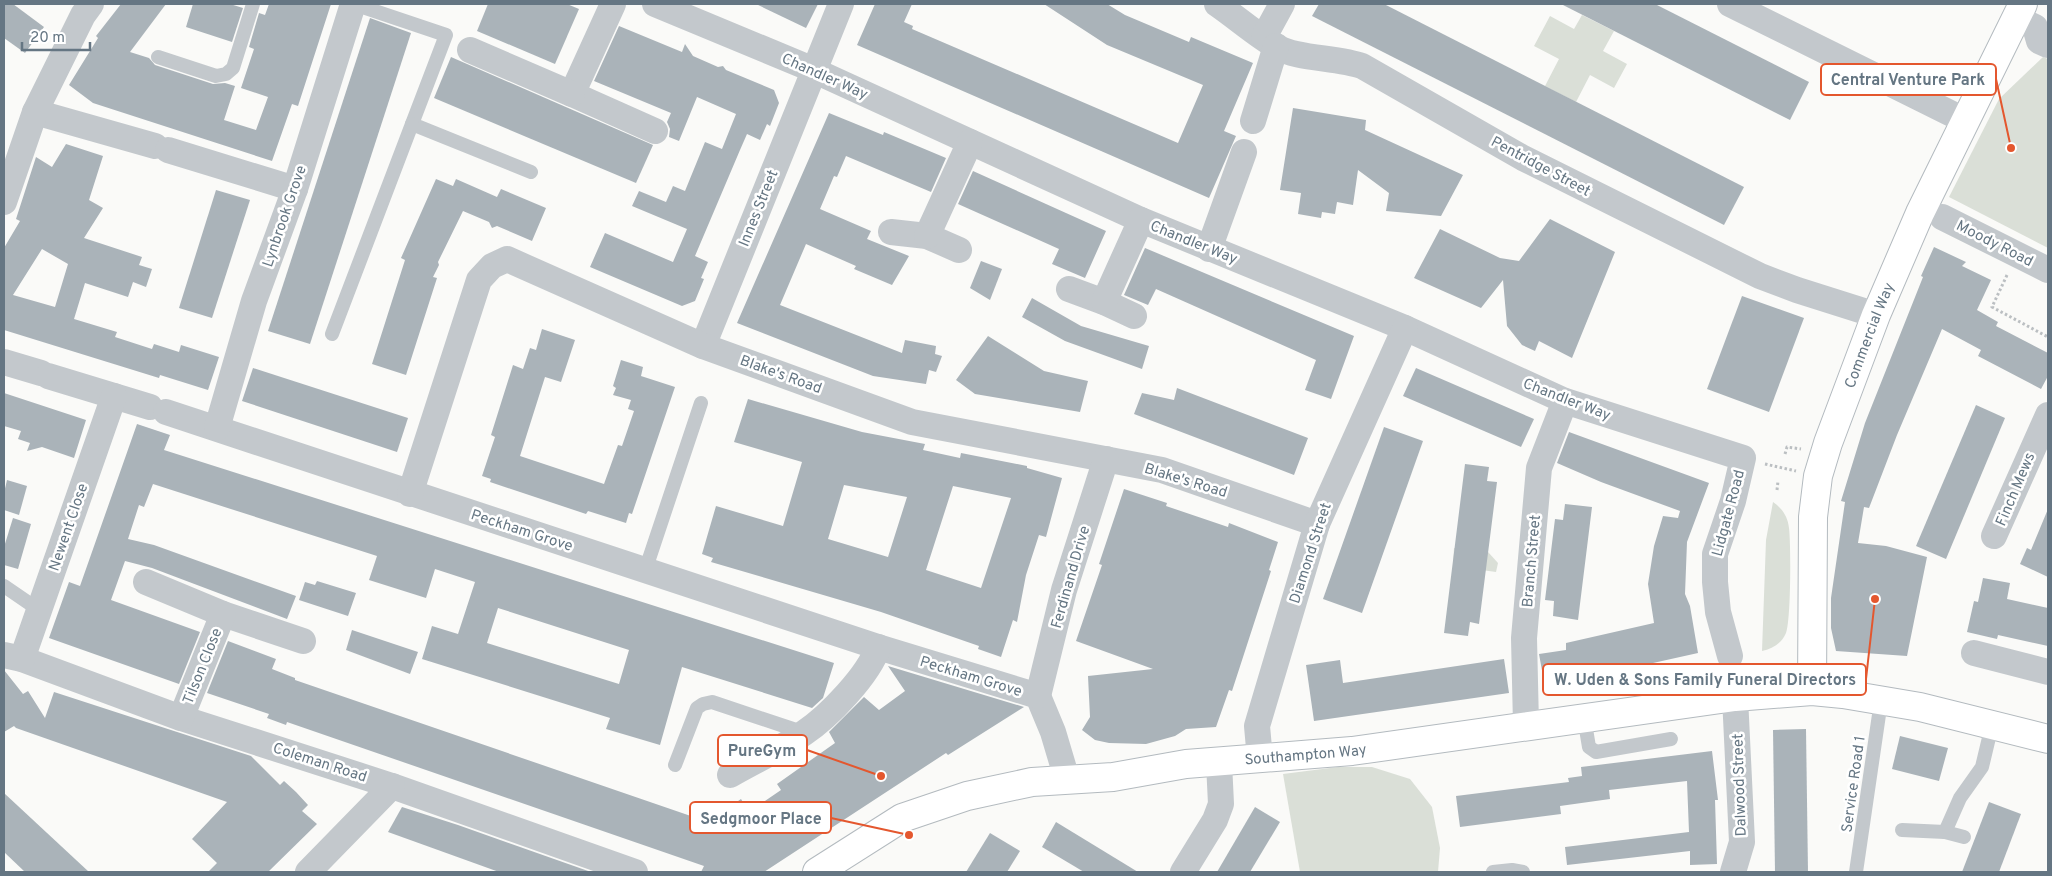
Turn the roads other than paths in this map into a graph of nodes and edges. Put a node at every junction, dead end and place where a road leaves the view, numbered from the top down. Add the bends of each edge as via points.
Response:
1 (253, 4) edge
2 (353, 4) edge
3 (613, 4) edge
4 (654, 4) edge
5 (842, 4) edge
6 (1217, 4) edge
7 (1282, 4) edge
8 (1730, 4) edge
9 (80, 7) edge
10 (2034, 23) edge
11 (1270, 41) junction
12 (470, 50) dead end
13 (158, 57) dead end
14 (814, 70) junction
15 (572, 94) junction
16 (36, 112) junction
17 (1964, 120) junction
18 (1253, 121) dead end
19 (412, 124) junction
20 (655, 131) dead end
21 (970, 142) junction
22 (1244, 152) dead end
23 (531, 172) dead end
24 (294, 188) junction
25 (4, 200) edge
26 (1942, 217) dead end
27 (1141, 220) junction
28 (890, 232) dead end
29 (927, 236) junction
30 (1209, 248) junction
31 (959, 250) dead end
32 (2048, 270) edge
33 (1069, 289) dead end
34 (1104, 302) junction
35 (1876, 315) junction
36 (1134, 316) dead end
37 (1405, 328) junction
38 (332, 334) dead end
39 (703, 346) junction
40 (4, 362) edge
41 (114, 396) junction
42 (1565, 401) junction
43 (701, 403) dead end
44 (2047, 422) edge
45 (217, 428) junction
46 (1743, 458) joint
47 (1106, 459) junction
48 (410, 494) junction
49 (1317, 524) junction
50 (1994, 536) dead end
51 (645, 571) junction
52 (146, 582) dead end
53 (4, 586) edge
54 (39, 610) junction
55 (223, 614) junction
56 (304, 641) dead end
57 (878, 647) junction
58 (1974, 653) dead end
59 (1730, 656) dead end
60 (13, 657) edge
61 (2048, 672) edge
62 (1812, 691) junction
63 (1038, 696) junction
64 (1735, 697) junction
65 (1881, 701) junction
66 (1584, 717) junction
67 (181, 718) junction
68 (1526, 725) junction
69 (1992, 725) junction
70 (805, 733) junction
71 (1671, 739) dead end
72 (2048, 739) edge
73 (1260, 759) junction
74 (1219, 763) junction
75 (675, 765) dead end
76 (730, 775) dead end
77 (1067, 779) junction
78 (392, 786) junction
79 (1902, 830) dead end
80 (1945, 832) junction
81 (1964, 837) dead end
82 (308, 872) edge
83 (635, 872) edge
84 (817, 872) edge
85 (1183, 872) edge
86 (1493, 872) edge
87 (1524, 872) edge
88 (1733, 872) edge
89 (1856, 872) edge

1 - 13 lane via 233,68 226,74 216,76
2 - 19 lane via 446,35
2 - 24 street, Lynbrook Grove
3 - 15 street
4 - 14 street, Chandler Way
5 - 14 street, Innes Street
6 - 11 street, Pentridge Street
7 - 11 street
8 - 17 street
9 - 16 street
10 - 17 main road, Commercial Way
11 - 18 street
11 - 35 street, Pentridge Street via 1286,50 1362,66 1530,162 1743,268 1797,290
12 - 15 street
14 - 21 street, Chandler Way
14 - 39 street, Innes Street
15 - 20 street
16 - 24 street
16 - 25 street
17 - 35 main road, Commercial Way
19 - 23 lane
19 - 38 lane
21 - 27 street, Chandler Way
21 - 29 street
22 - 30 street
24 - 45 street, Lynbrook Grove via 254,301
26 - 32 street, Moody Road
27 - 30 street, Chandler Way
27 - 34 street
28 - 29 street
29 - 31 street
30 - 37 street, Chandler Way
33 - 34 street
34 - 36 street
35 - 62 main road, Commercial Way via 1828,443 1814,497
37 - 42 street, Chandler Way
37 - 49 street, Diamond Street
39 - 47 street, Blake's Road via 912,422
39 - 48 street, Blake's Road via 507,259 492,266 479,280
40 - 41 street
41 - 45 street, Peckham Grove
41 - 54 street, Newent Close
42 - 46 street, Chandler Way
42 - 68 street, Branch Street via 1539,468 1524,638
43 - 51 lane
44 - 50 street, Finch Mews
45 - 48 street, Peckham Grove
46 - 59 street, Lidgate Road via 1715,554 1718,612
47 - 49 street, Blake's Road via 1162,470
47 - 63 street, Ferdinand Drive via 1064,590
48 - 51 street, Peckham Grove
49 - 73 street, Diamond Street via 1257,726
51 - 57 street, Peckham Grove
52 - 55 street, Tilson Close
53 - 54 lane
54 - 60 street, Newent Close
55 - 56 street, Tilson Close
55 - 67 street, Tilson Close
57 - 63 street, Peckham Grove
57 - 70 street via 874,660 850,692
58 - 61 street
60 - 67 street, Coleman Road
62 - 64 main road, Southampton Way
62 - 65 main road, Southampton Way
63 - 77 street, Peckham Grove
64 - 66 main road, Southampton Way
64 - 88 street, Dalwood Street via 1742,842
65 - 69 main road, Southampton Way
65 - 89 lane, Service Road 1
66 - 68 main road, Southampton Way
66 - 71 lane via 1589,747 1596,752
67 - 78 street, Coleman Road
68 - 73 main road, Southampton Way via 1352,751
69 - 72 main road, Southampton Way
69 - 80 lane via 1982,767 1960,798
70 - 75 lane via 712,702 703,704 697,708
70 - 76 street
73 - 74 main road, Southampton Way
74 - 77 main road, Southampton Way via 1186,764 1113,777
74 - 85 street via 1221,804 1215,820
77 - 84 main road, Southampton Way via 1032,782 933,806 902,818
78 - 82 street
78 - 83 street, Coleman Road
79 - 80 lane
80 - 81 lane
86 - 87 lane

